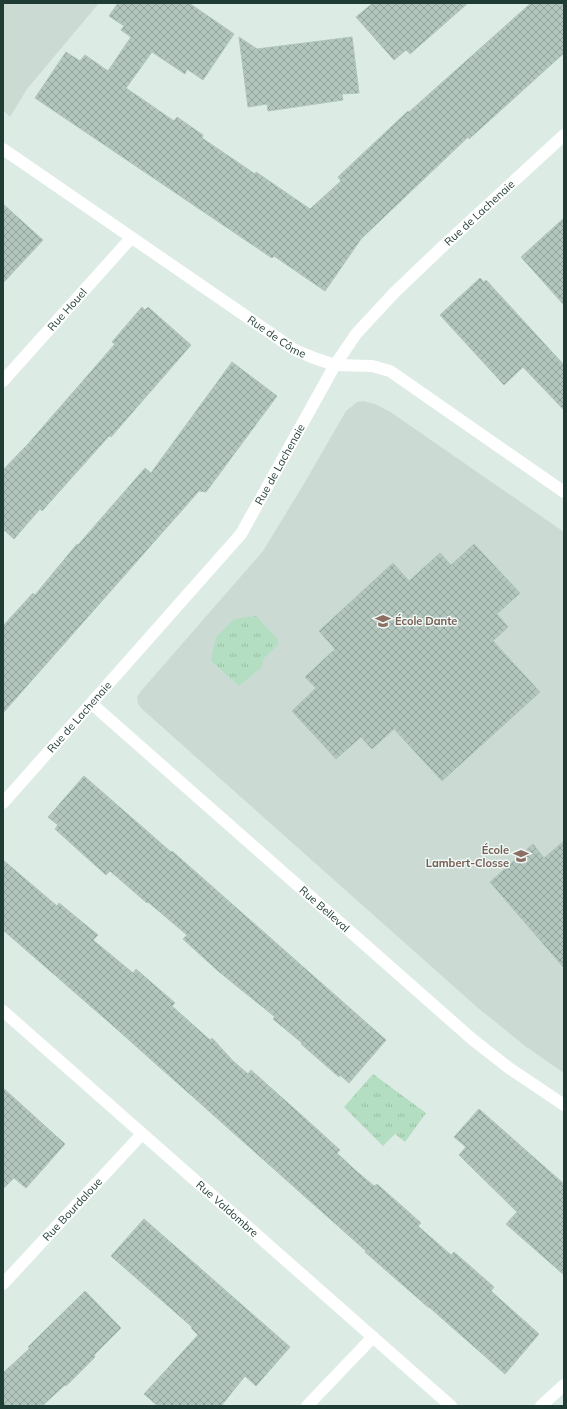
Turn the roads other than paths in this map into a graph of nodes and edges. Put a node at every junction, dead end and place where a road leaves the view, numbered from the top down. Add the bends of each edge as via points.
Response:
1 (564, 135) edge
2 (3, 149) edge
3 (131, 238) junction
4 (335, 365) junction
5 (3, 381) edge
6 (564, 492) edge
7 (92, 704) junction
8 (3, 803) edge
9 (3, 1011) edge
10 (564, 1105) edge
11 (142, 1134) junction
12 (3, 1284) edge
13 (373, 1337) junction
14 (564, 1385) edge
15 (307, 1406) edge
16 (451, 1406) edge
17 (541, 1406) edge

1 - 4 street, Rue de Lachenaie via 394,293 356,334
2 - 3 street, Rue de Côme
3 - 4 street, Rue de Côme via 295,350
3 - 5 street, Rue Houel
4 - 6 street, Rue de Côme via 372,366 390,371
4 - 7 street, Rue de Lachenaie via 241,534
7 - 8 street, Rue de Lachenaie
7 - 10 street, Rue Belleval via 472,1039
9 - 11 street, Rue Valdombre
11 - 12 street, Rue Bourdaloue
11 - 13 street, Rue Valdombre
13 - 15 street
13 - 16 street, Rue Valdombre
14 - 17 street

